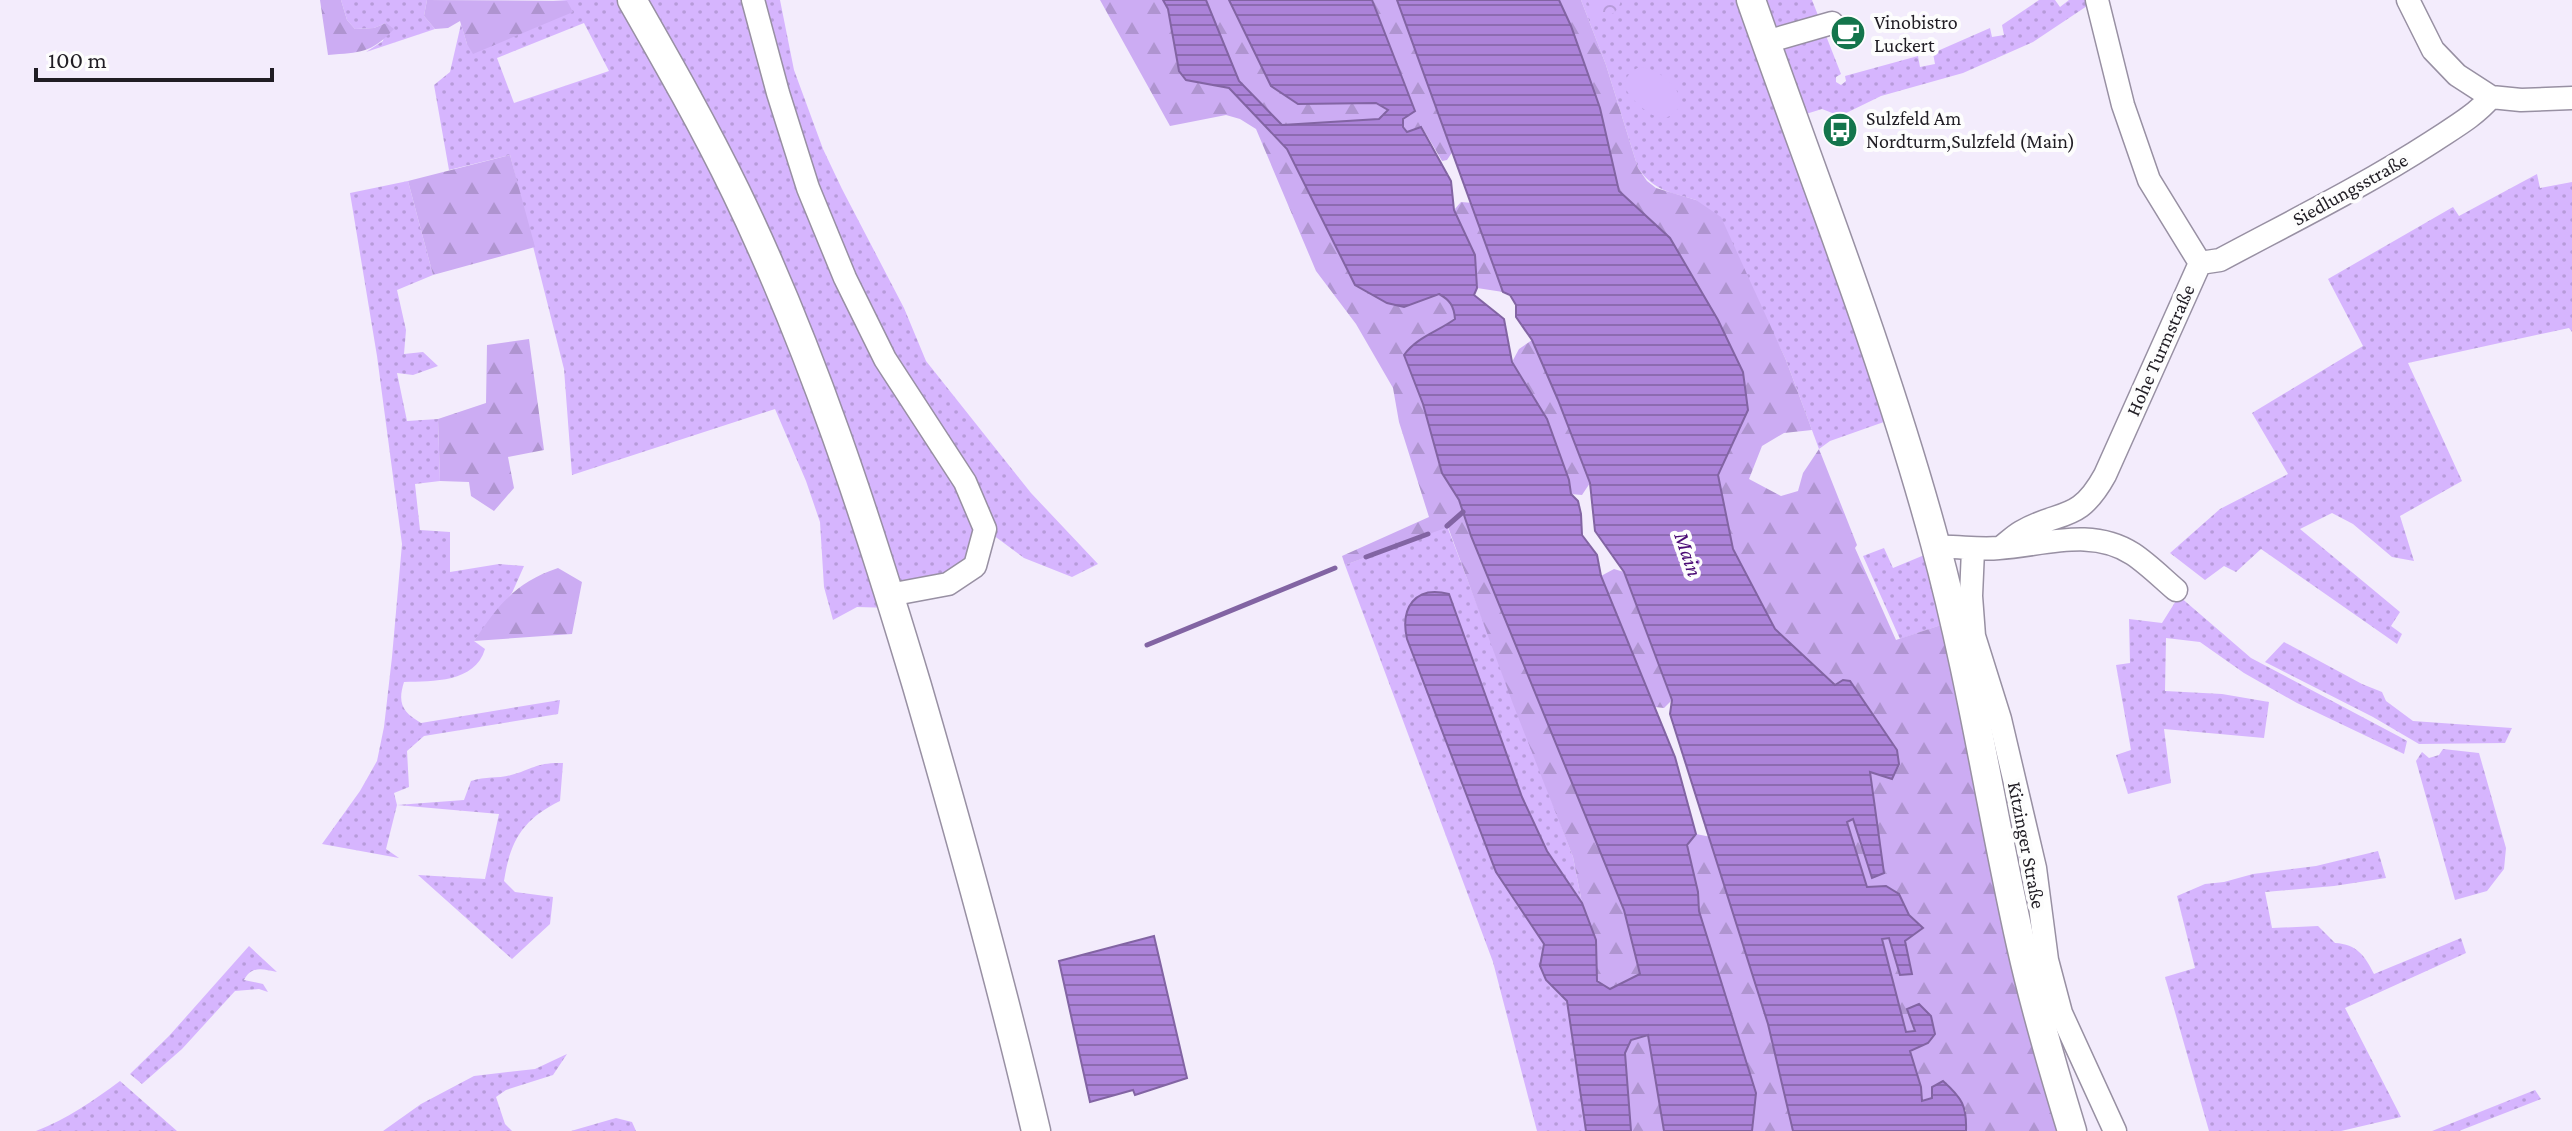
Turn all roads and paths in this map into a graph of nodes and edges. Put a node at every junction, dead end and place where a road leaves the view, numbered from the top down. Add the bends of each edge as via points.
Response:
1 (632, 0) edge
2 (753, 0) edge
3 (1751, 0) edge
4 (2097, 0) edge
5 (2408, 0) edge
6 (1832, 23) dead end
7 (1766, 42) junction
8 (2491, 97) junction
9 (2572, 98) edge
10 (2200, 263) junction
11 (1936, 547) junction
12 (2000, 548) junction
13 (1973, 550) junction
14 (2176, 590) dead end
15 (889, 595) junction
16 (1036, 1131) edge
17 (2072, 1131) edge
18 (2115, 1131) edge

1 - 15 main road via 704,128 765,257 842,452
2 - 15 street via 808,188 845,278 885,359 965,482 985,529 975,566 948,584
3 - 7 main road
4 - 10 street, Hohe Turmstraße via 2123,105 2149,180
5 - 8 street via 2433,50 2457,75
6 - 7 street
7 - 11 main road via 1888,385
8 - 9 street
8 - 10 street, Siedlungsstraße via 2479,111 2352,191 2220,260
10 - 12 street, Hohe Turmstraße via 2091,498 2076,511 2021,532
11 - 13 street, Hohe Turmstraße
11 - 17 main road via 2020,944
12 - 13 street, Hohe Turmstraße
12 - 14 street via 2084,538 2108,542 2132,553
13 - 18 street, Kitzinger Straße via 1974,636 2000,719 2035,868 2047,960 2061,1013
15 - 16 main road via 975,888

